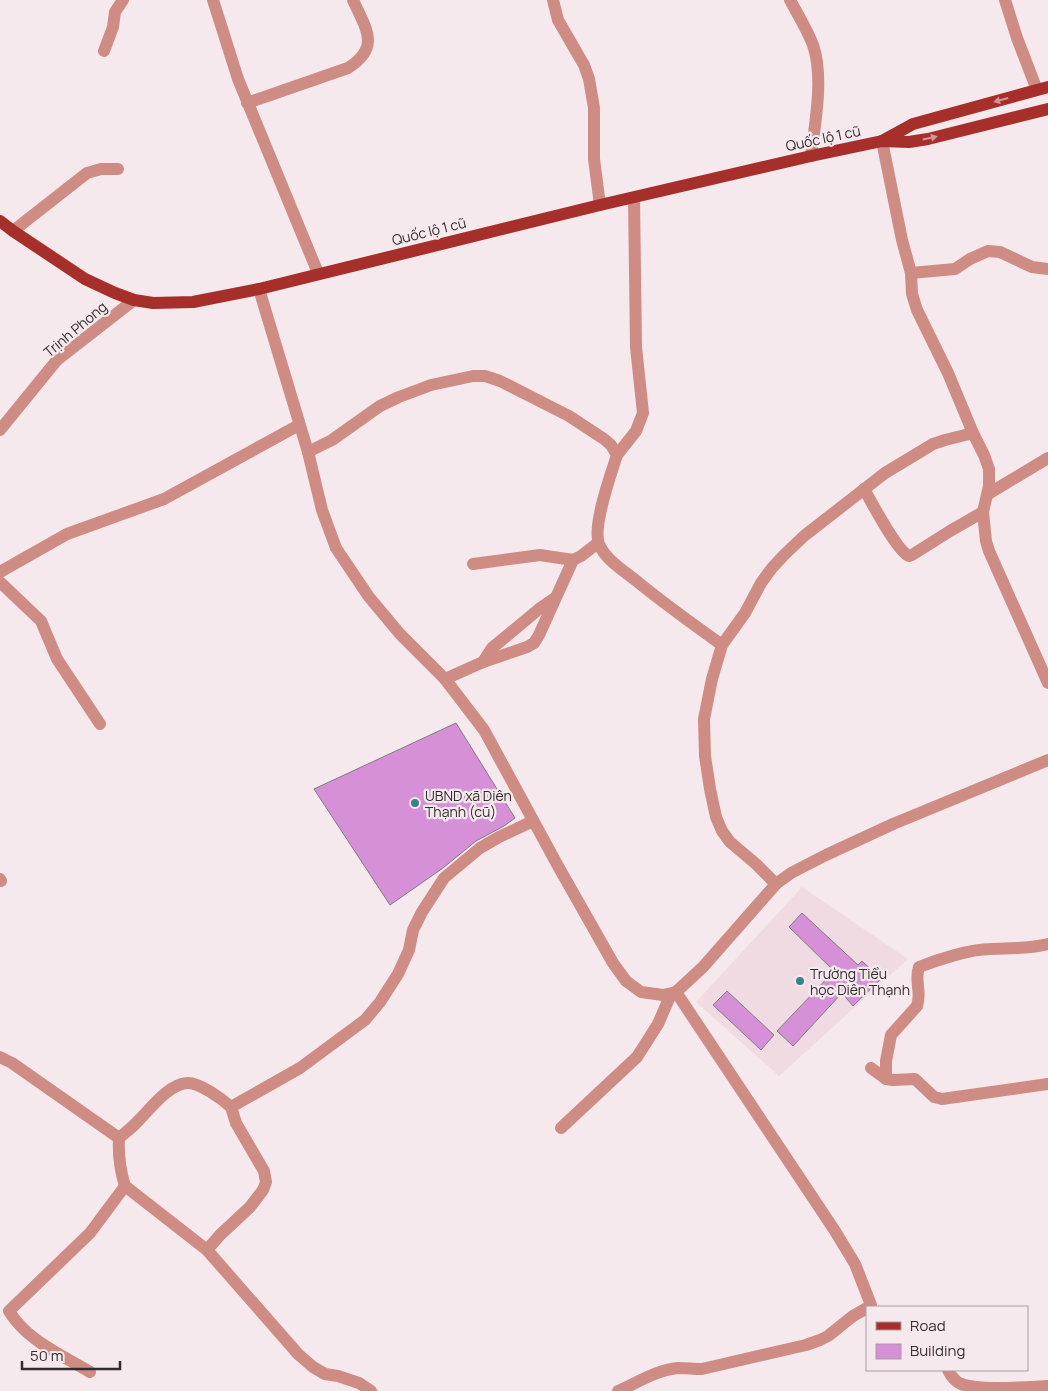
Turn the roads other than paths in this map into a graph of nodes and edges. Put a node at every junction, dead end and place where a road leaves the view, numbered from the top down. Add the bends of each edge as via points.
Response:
1 (123, 0) edge
2 (212, 0) edge
3 (353, 0) edge
4 (552, 0) edge
5 (790, 0) edge
6 (1004, 0) edge
7 (104, 51) dead end
8 (1043, 88) edge
9 (247, 103) junction
10 (1048, 109) edge
11 (882, 141) junction
12 (811, 156) junction
13 (118, 169) dead end
14 (634, 198) junction
15 (600, 205) junction
16 (0, 221) edge
17 (13, 231) junction
18 (1048, 269) edge
19 (318, 273) junction
20 (911, 273) junction
21 (259, 289) junction
22 (134, 300) junction
23 (299, 425) junction
24 (0, 430) edge
25 (973, 433) junction
26 (308, 452) junction
27 (618, 455) junction
28 (1048, 458) edge
29 (864, 489) junction
30 (988, 494) junction
31 (983, 512) junction
32 (598, 543) junction
33 (573, 560) junction
34 (473, 564) dead end
35 (0, 572) edge
36 (0, 582) edge
37 (555, 598) junction
38 (722, 645) junction
39 (483, 662) junction
40 (445, 680) junction
41 (1048, 683) edge
42 (100, 724) dead end
43 (1048, 760) edge
44 (533, 821) junction
45 (776, 884) junction
46 (1048, 944) edge
47 (673, 993) junction
48 (0, 1057) edge
49 (871, 1068) dead end
50 (886, 1078) junction
51 (1048, 1084) edge
52 (231, 1107) junction
53 (561, 1128) dead end
54 (119, 1138) junction
55 (125, 1186) junction
56 (207, 1250) junction
57 (870, 1306) edge
58 (866, 1309) edge
59 (949, 1371) edge
60 (90, 1372) dead end
61 (1048, 1386) edge
62 (371, 1391) edge
63 (618, 1391) edge

1 - 7 street
2 - 9 street
3 - 9 street via 368,38 364,55 356,64
4 - 15 street via 558,20 589,80 594,108 594,159
5 - 12 street via 813,46 817,64 817,104
6 - 8 street via 1017,38
8 -> 11 main road, Quốc lộ 1 cũ via 913,124
9 - 19 street
11 -> 10 main road, Quốc lộ 1 cũ via 928,139
11 - 12 main road, Quốc lộ 1 cũ
11 - 20 street
12 - 14 main road, Quốc lộ 1 cũ
13 - 17 street via 100,169 82,177
14 - 15 main road, Quốc lộ 1 cũ
14 - 27 street via 636,347 644,413 636,432
15 - 19 main road, Quốc lộ 1 cũ
16 - 17 main road, Quốc lộ 1 cũ
17 - 22 main road, Quốc lộ 1 cũ via 85,279
18 - 20 street via 1032,267 1000,252 988,251 955,269
19 - 21 main road, Quốc lộ 1 cũ
20 - 25 street via 917,310
21 - 22 main road, Quốc lộ 1 cũ via 193,302
21 - 23 street
22 - 24 street, Trịnh Phong via 57,360
23 - 26 street
23 - 35 street via 164,499 67,534
25 - 29 street via 932,444
25 - 30 street via 989,469
26 - 27 street via 399,397 431,385 485,376 500,380 569,416 604,439
26 - 40 street via 322,510 336,548 369,597
27 - 32 street via 598,525
28 - 30 street
29 - 31 street via 897,545 908,556
29 - 38 street via 784,554 761,583
30 - 31 street
31 - 41 street via 989,551
32 - 33 street
32 - 38 street via 616,565
33 - 34 street via 540,555
33 - 37 street
36 - 42 street via 41,621 57,659
37 - 39 street via 492,648
37 - 39 street via 534,643
38 - 45 street via 704,719 705,756 716,817 730,842
39 - 40 street
40 - 44 street via 484,730
43 - 45 street via 826,855
44 - 47 street via 613,963 626,980 641,992
44 - 52 street via 480,848 444,878 429,898 413,930 409,950 398,974 365,1020 300,1068
45 - 47 street via 703,967
46 - 50 street via 974,950 919,967 917,1006 891,1035
47 - 53 street via 637,1057
47 - 57 street via 836,1231 854,1264
48 - 54 street
49 - 50 street
50 - 51 street via 915,1079 934,1097 942,1099
52 - 54 street via 189,1082 170,1091
52 - 56 street via 236,1123 264,1171 266,1182 250,1207
54 - 55 street via 118,1154
55 - 56 street
55 - 60 street via 90,1233 9,1311 35,1339
56 - 62 street via 298,1354 325,1374 359,1383
58 - 63 street via 828,1336 806,1345 702,1369 678,1368 644,1378
59 - 61 street via 954,1381 969,1387

